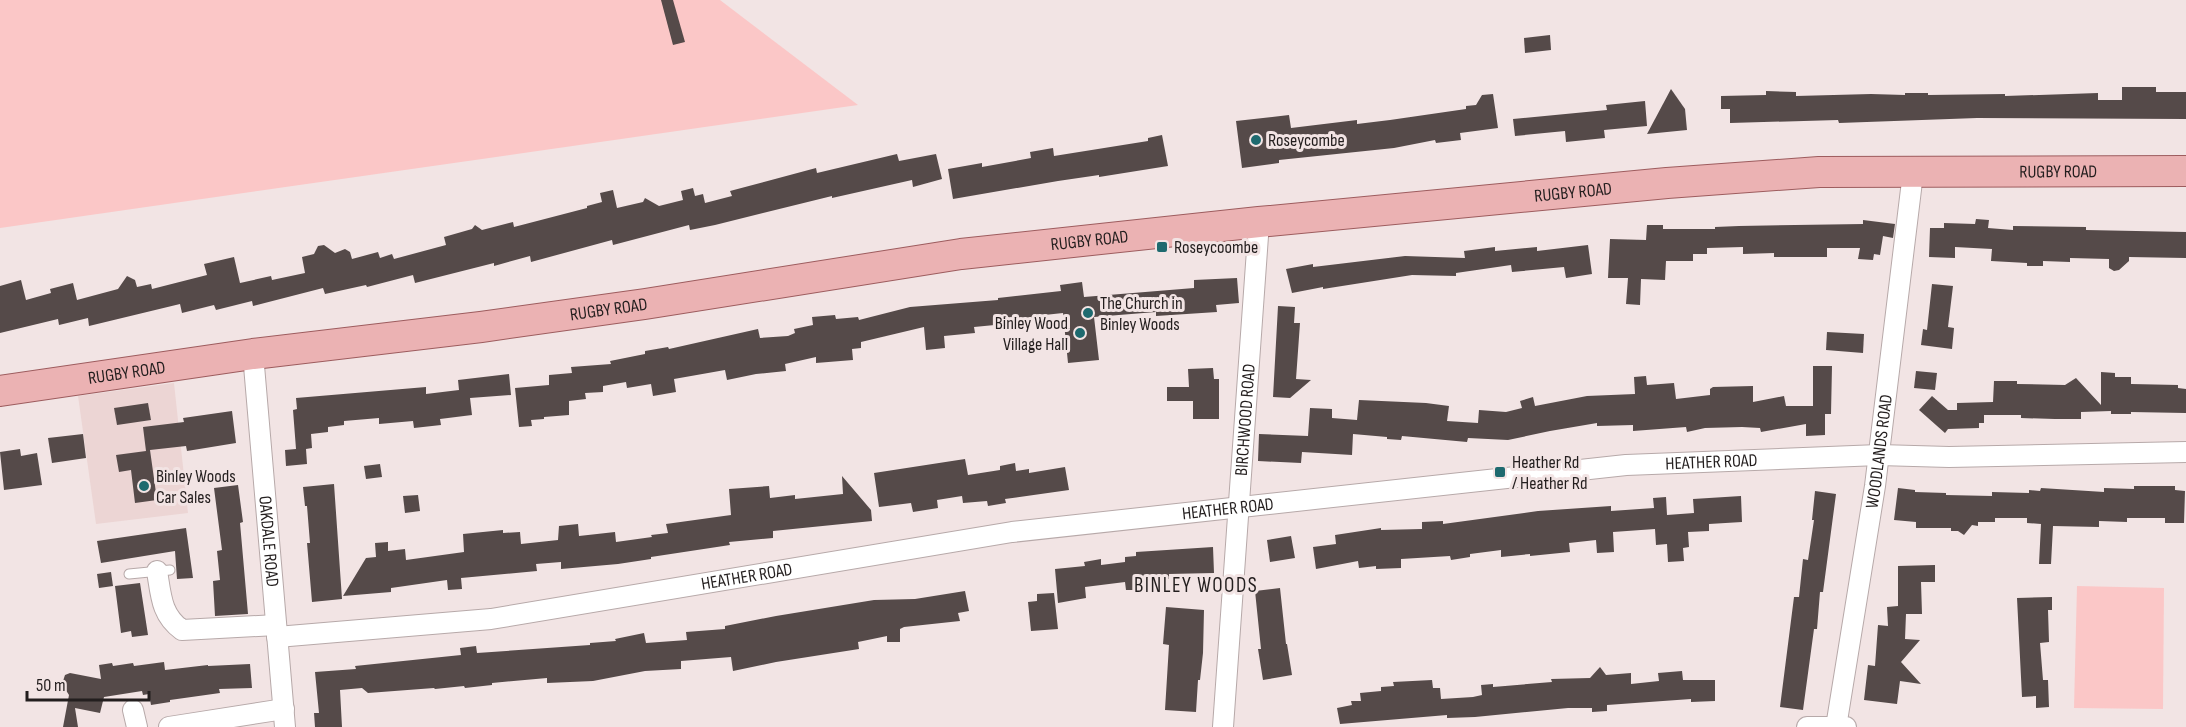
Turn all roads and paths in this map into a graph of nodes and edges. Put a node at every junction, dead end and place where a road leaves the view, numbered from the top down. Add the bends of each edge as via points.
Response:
1 (2186, 171) edge
2 (1913, 173) junction
3 (1258, 222) junction
4 (252, 354) junction
5 (0, 391) edge
6 (2186, 452) edge
7 (1879, 455) junction
8 (1239, 506) junction
9 (163, 571) joint
10 (129, 574) dead end
11 (277, 631) junction
12 (284, 718) edge
13 (169, 727) edge
14 (1223, 727) edge
15 (1807, 727) edge
16 (1836, 727) edge
17 (1846, 727) edge

1 - 2 main road, RUGBY ROAD
2 - 3 main road, RUGBY ROAD via 1819,172 1667,183
2 - 7 street, WOODLANDS ROAD
3 - 4 main road, RUGBY ROAD via 960,254 598,311
3 - 8 street, BIRCHWOOD ROAD
4 - 5 main road, RUGBY ROAD
4 - 11 street, OAKDALE ROAD
6 - 7 street, HEATHER ROAD
7 - 8 street, HEATHER ROAD via 1626,465
7 - 16 street, WOODLANDS ROAD
8 - 11 street, HEATHER ROAD via 1012,532 491,619
8 - 14 street, BIRCHWOOD ROAD
9 - 10 lane
9 - 11 street, HEATHER ROAD via 163,609 182,630
11 - 12 street, OAKDALE ROAD
12 - 13 street
15 - 16 street
16 - 17 street

